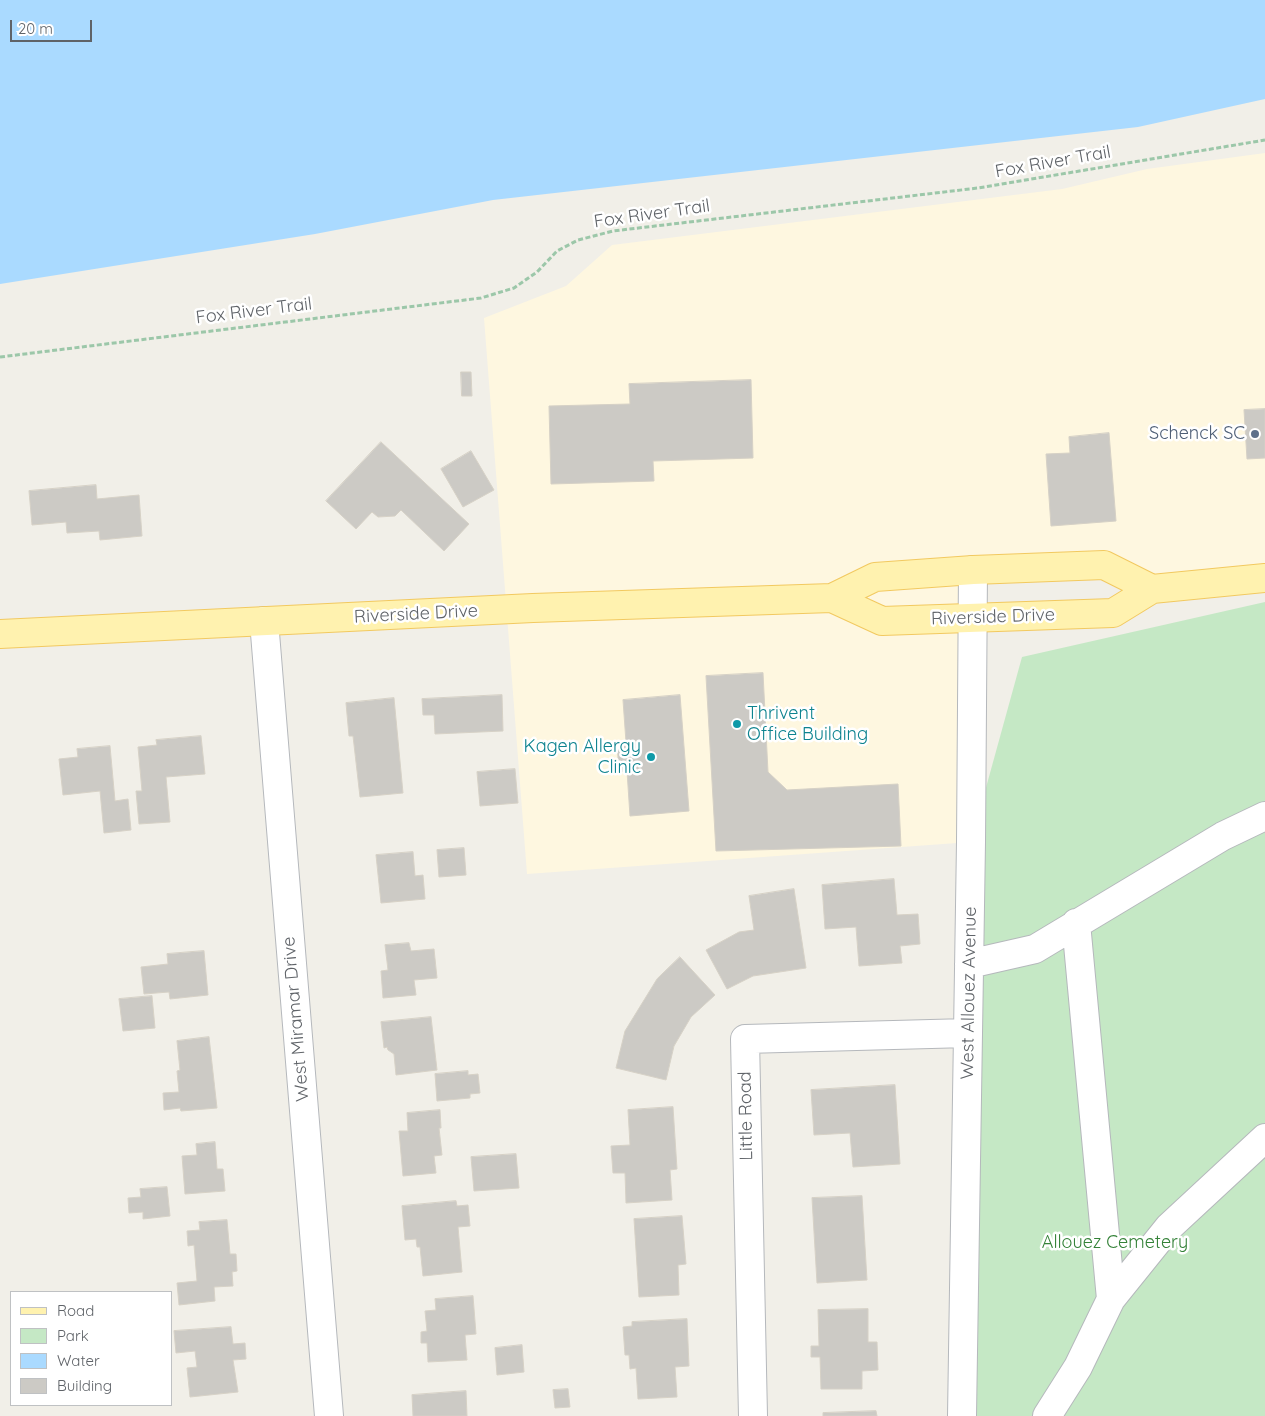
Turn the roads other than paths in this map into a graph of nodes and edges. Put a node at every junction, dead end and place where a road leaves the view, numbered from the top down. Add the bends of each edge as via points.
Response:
1 (973, 570) junction
2 (1265, 578) edge
3 (1152, 589) junction
4 (832, 598) junction
5 (973, 618) junction
6 (264, 621) junction
7 (0, 634) edge
8 (1265, 816) edge
9 (1076, 924) junction
10 (970, 964) junction
11 (968, 1032) junction
12 (1265, 1138) edge
13 (1111, 1299) junction
14 (329, 1416) edge
15 (753, 1416) edge
16 (962, 1416) edge
17 (1047, 1416) edge

1 - 3 main road, Riverside Drive via 1104,566
1 - 4 main road, Riverside Drive via 875,576
1 - 5 street, West Allouez Avenue
2 - 3 main road, Riverside Drive
3 - 5 main road, Riverside Drive via 1113,613
4 - 5 main road, Riverside Drive via 882,621
4 - 6 main road, Riverside Drive
5 - 10 street, West Allouez Avenue
6 - 7 main road, Riverside Drive
6 - 14 street, West Miramar Drive
8 - 9 street via 1223,836
9 - 10 street via 1035,949
9 - 13 street
10 - 11 street, West Allouez Avenue
11 - 15 street, Little Road via 745,1039
11 - 16 street, West Allouez Avenue
12 - 13 street via 1169,1227
13 - 17 street via 1078,1367

